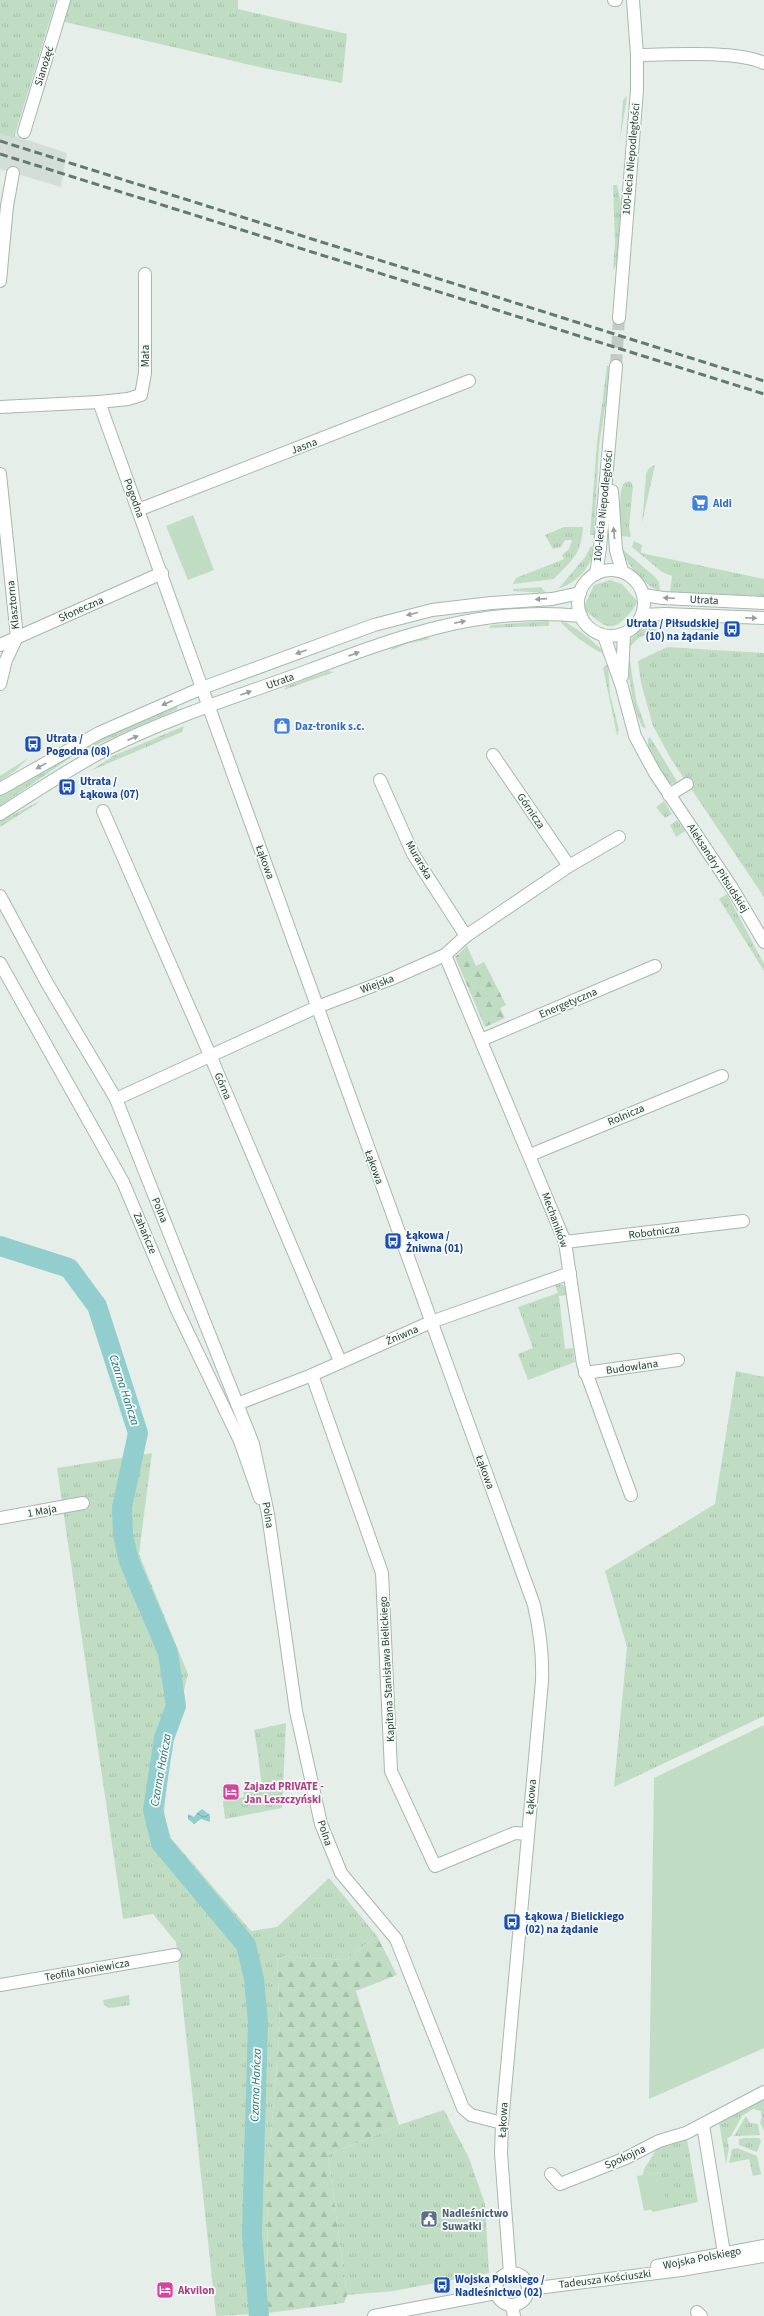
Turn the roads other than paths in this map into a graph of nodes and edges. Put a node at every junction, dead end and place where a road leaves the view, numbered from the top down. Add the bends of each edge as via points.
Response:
1 (64, 0) edge
2 (633, 0) edge
3 (637, 55) junction
4 (764, 64) edge
5 (24, 132) dead end
6 (13, 173) dead end
7 (1, 258) edge
8 (145, 274) dead end
9 (0, 281) edge
10 (619, 318) tunnel mouth
11 (616, 366) tunnel mouth
12 (469, 381) dead end
13 (99, 402) junction
14 (0, 407) edge
15 (610, 438) junction
16 (0, 474) edge
17 (138, 510) junction
18 (622, 571) junction
19 (162, 573) junction
20 (596, 574) junction
21 (580, 593) junction
22 (644, 595) junction
23 (764, 602) edge
24 (643, 615) junction
25 (581, 616) junction
26 (764, 618) edge
27 (624, 634) junction
28 (604, 636) junction
29 (17, 637) junction
30 (0, 645) edge
31 (0, 684) edge
32 (622, 687) junction
33 (202, 688) junction
34 (209, 707) junction
35 (493, 755) dead end
36 (380, 780) dead end
37 (687, 784) dead end
38 (0, 789) edge
39 (670, 795) junction
40 (103, 811) dead end
41 (0, 814) edge
42 (619, 836) dead end
43 (569, 866) junction
44 (0, 896) edge
45 (466, 936) junction
46 (764, 942) edge
47 (445, 955) junction
48 (0, 963) edge
49 (655, 966) dead end
50 (317, 1007) junction
51 (481, 1040) junction
52 (210, 1055) junction
53 (722, 1076) dead end
54 (116, 1099) junction
55 (530, 1155) junction
56 (743, 1221) dead end
57 (565, 1242) junction
58 (570, 1273) junction
59 (430, 1322) junction
60 (678, 1360) dead end
61 (340, 1361) junction
62 (585, 1373) junction
63 (312, 1374) junction
64 (237, 1404) junction
65 (630, 1495) dead end
66 (83, 1503) dead end
67 (268, 1514) junction
68 (0, 1518) edge
69 (528, 1834) junction
70 (175, 1955) dead end
71 (0, 1985) edge
72 (764, 2092) edge
73 (502, 2123) junction
74 (703, 2125) junction
75 (551, 2174) dead end
76 (764, 2246) edge
77 (724, 2254) junction
78 (764, 2256) edge
79 (681, 2270) joint
80 (510, 2273) junction
81 (617, 2276) junction
82 (529, 2288) junction
83 (496, 2293) junction
84 (513, 2311) edge
85 (374, 2316) edge

1 - 5 street, Sianożęć
2 - 3 street, 100-lecia Niepodległości
3 - 4 street via 725,56 758,60
3 - 10 street, 100-lecia Niepodległości via 637,90
6 - 7 street
7 - 9 street
8 - 13 street, Mała via 145,373 141,395
11 - 15 street, 100-lecia Niepodległości
12 - 17 street, Jasna
13 - 14 street
13 - 17 street, Pogodna
18 -> 15 street, 100-lecia Niepodległości via 616,550 612,509
15 - 20 street, 100-lecia Niepodległości
16 - 29 street, Klasztorna
17 - 19 street, Pogodna
18 - 20 street via 607,570
18 - 22 street via 635,579
19 - 29 street, Słoneczna
19 - 33 street, Pogodna
20 - 21 street via 584,584
21 - 25 street via 578,600
21 -> 33 street, Utrata via 552,599 462,606 412,614
23 -> 22 street, Utrata
22 - 24 street
24 -> 26 street, Utrata
24 - 27 street via 632,630
25 - 28 street via 586,625
34 -> 25 street, Utrata via 422,630 469,620 521,615
27 - 28 street
27 - 32 street, Aleksandry Piłsudskiej
28 - 32 street, Aleksandry Piłsudskiej
29 - 30 street, Słoneczna
29 - 31 street, Klasztorna via 6,660
32 - 39 street, Aleksandry Piłsudskiej via 636,736 655,773
33 - 34 street, Łąkowa
33 -> 38 street, Utrata via 99,733
41 -> 34 street, Utrata via 107,749
34 - 50 street, Łąkowa
35 - 43 street, Górnicza
36 - 45 street, Murarska via 413,854
37 - 39 street
39 - 46 street, Aleksandry Piłsudskiej via 732,888
40 - 52 street, Górna
42 - 43 street, Wiejska
43 - 45 street, Wiejska
44 - 54 street, Polna
45 - 47 street, Wiejska
47 - 50 street, Wiejska via 392,979
47 - 51 street, Mechaników
48 - 67 street, Zahańcze via 123,1182 177,1310 240,1441 257,1491
49 - 51 street, Energetyczna
50 - 52 street, Wiejska
50 - 59 street, Łąkowa
51 - 55 street, Mechaników
52 - 54 street, Wiejska
52 - 61 street, Górna
53 - 55 street, Rolnicza
54 - 64 street, Polna
55 - 57 street, Mechaników
56 - 57 street, Robotnicza
57 - 58 street, Mechaników
58 - 59 street, Żniwna
58 - 62 street, Mechaników
59 - 61 street, Żniwna
59 - 69 street, Łąkowa via 534,1605 538,1623 543,1658
60 - 62 street, Budowlana
61 - 63 street, Żniwna
62 - 65 street, Mechaników
63 - 64 street, Żniwna
63 - 69 street, Kapitana Stanisława Bielickiego via 382,1573 391,1771 435,1866 515,1833
64 - 67 street, Polna via 257,1456
66 - 68 street, 1 Maja
67 - 73 street, Polna via 303,1750 330,1852 341,1873 396,1940 463,2108 471,2115
69 - 73 street, Łąkowa
70 - 71 street, Teofila Noniewicza
72 - 74 street, Spokojna
73 - 80 street, Łąkowa via 502,2161
74 - 75 street, Spokojna via 560,2184
74 - 77 street
76 - 77 street, Wojska Polskiego
77 - 81 street, Wojska Polskiego via 674,2262
78 - 79 street, Wojska Polskiego
79 - 81 street, Tadeusza Kościuszki
80 - 82 street via 522,2275
80 - 83 street via 498,2281
81 - 82 street, Tadeusza Kościuszki
82 - 84 street via 528,2294
83 - 84 street
83 - 85 street

